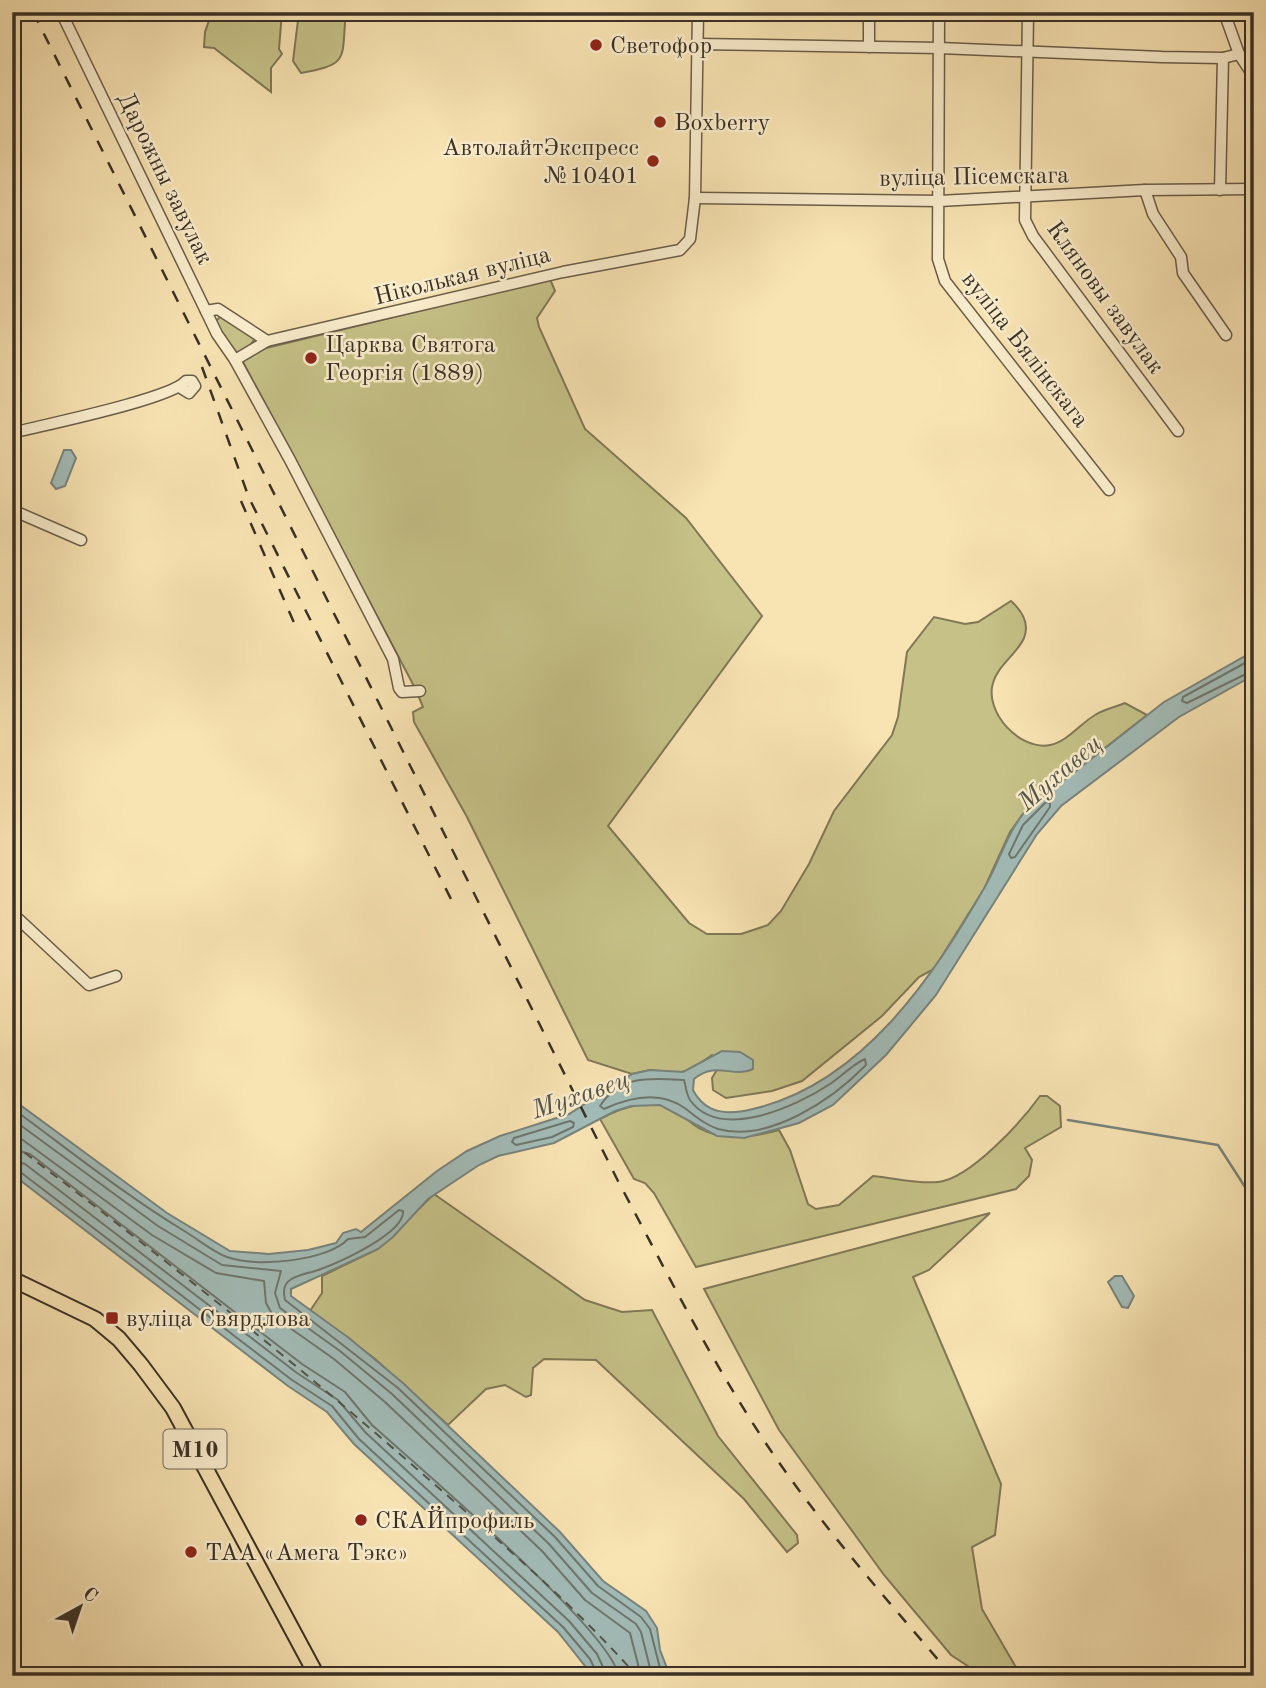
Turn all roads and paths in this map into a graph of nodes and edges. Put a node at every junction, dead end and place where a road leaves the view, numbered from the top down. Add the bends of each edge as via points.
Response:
1 (61, 12) edge
2 (698, 12) edge
3 (869, 12) edge
4 (939, 12) edge
5 (1028, 12) edge
6 (1224, 12) edge
7 (697, 44) junction
8 (869, 47) junction
9 (939, 48) junction
10 (1026, 54) junction
11 (1239, 54) junction
12 (1223, 58) junction
13 (1254, 77) edge
14 (1254, 189) edge
15 (1145, 190) junction
16 (1220, 190) junction
17 (695, 198) junction
18 (1025, 198) junction
19 (939, 201) junction
20 (206, 311) junction
21 (1226, 335) dead end
22 (267, 341) junction
23 (235, 360) junction
24 (181, 388) dead end
25 (1178, 430) dead end
26 (12, 433) edge
27 (1109, 490) dead end
28 (12, 509) edge
29 (81, 540) dead end
30 (420, 691) dead end
31 (12, 913) edge
32 (116, 976) dead end
33 (12, 1279) edge
34 (317, 1676) edge

1 - 20 street, Дарожны завулак
2 - 7 street, Ніколькая вуліца
3 - 8 street
4 - 9 street, вуліца Бялінскага
5 - 10 street, Кляновы завулак
6 - 11 street
7 - 8 street
7 - 17 street, Ніколькая вуліца
8 - 9 street
9 - 10 street
9 - 19 street, вуліца Бялінскага
10 - 12 street
10 - 18 street, Кляновы завулак
11 - 12 street
11 - 13 street
12 - 16 street
14 - 16 street, вуліца Пісемскага
15 - 16 street, вуліца Пісемскага
15 - 18 street, вуліца Пісемскага
15 - 21 street via 1153,214 1181,257 1183,273
17 - 19 street, вуліца Пісемскага
17 - 22 street, Ніколькая вуліца via 690,239 686,247 670,254 563,272
18 - 19 street, вуліца Пісемскага
18 - 25 street, Кляновы завулак via 1028,228
19 - 27 street, вуліца Бялінскага via 938,259 945,281
20 - 22 street via 218,309
20 - 23 street, Дарожны завулак
22 - 23 street, Ніколькая вуліца
23 - 30 street, Дарожны завулак via 393,659 399,688 402,692
24 - 26 street
28 - 29 street
31 - 32 street via 89,985
33 - 34 main road, М10 via 95,1318 141,1365 173,1408

